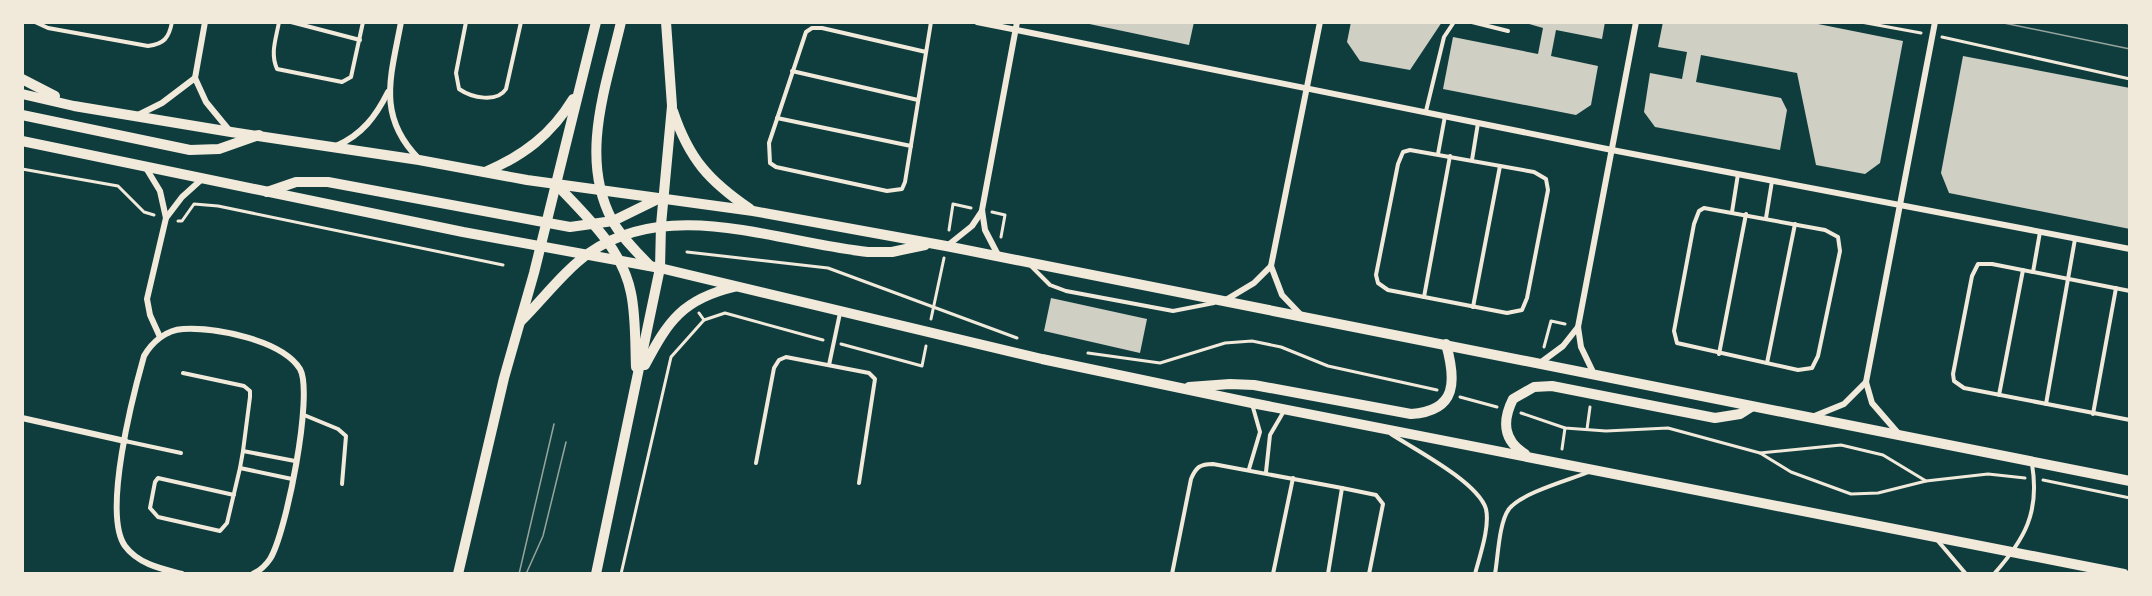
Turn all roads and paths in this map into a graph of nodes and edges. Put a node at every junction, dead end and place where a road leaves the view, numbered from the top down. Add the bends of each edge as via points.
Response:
1 (35, 22) edge
2 (172, 22) edge
3 (205, 22) edge
4 (279, 22) edge
5 (291, 22) edge
6 (363, 22) edge
7 (401, 22) edge
8 (466, 22) edge
9 (521, 22) edge
10 (596, 22) edge
11 (621, 22) edge
12 (666, 22) edge
13 (931, 22) edge
14 (977, 22) edge
15 (1017, 22) edge
16 (1320, 22) edge
17 (1454, 22) edge
18 (1472, 22) edge
19 (1636, 22) edge
20 (1861, 22) edge
21 (1935, 22) edge
22 (1508, 31) dead end
23 (1015, 32) junction
24 (1932, 35) junction
25 (360, 40) junction
26 (926, 52) junction
27 (792, 71) junction
28 (195, 78) junction
29 (22, 79) edge
30 (2130, 79) edge
31 (1307, 87) junction
32 (578, 91) junction
33 (388, 92) junction
34 (22, 94) edge
35 (918, 100) junction
36 (74, 105) junction
37 (672, 106) junction
38 (1426, 111) junction
39 (22, 115) edge
40 (138, 115) junction
41 (1445, 115) junction
42 (777, 118) junction
43 (1478, 122) junction
44 (231, 132) junction
45 (260, 135) junction
46 (22, 141) edge
47 (911, 146) junction
48 (333, 147) junction
49 (1612, 150) junction
50 (1438, 154) junction
51 (1450, 156) junction
52 (419, 160) junction
53 (1472, 160) junction
54 (1500, 166) junction
55 (146, 168) junction
56 (22, 169) edge
57 (485, 172) junction
58 (1738, 174) junction
59 (202, 179) junction
60 (1772, 181) junction
61 (556, 184) junction
62 (600, 190) junction
63 (267, 192) junction
64 (663, 197) junction
65 (1898, 205) junction
66 (982, 210) junction
67 (753, 211) junction
68 (1732, 212) junction
69 (1746, 214) junction
70 (166, 218) junction
71 (1766, 218) junction
72 (613, 221) junction
73 (546, 224) junction
74 (1795, 224) junction
75 (596, 225) junction
76 (660, 225) junction
77 (2040, 232) junction
78 (624, 236) junction
79 (2075, 239) junction
80 (609, 243) junction
81 (932, 244) junction
82 (541, 246) junction
83 (946, 246) junction
84 (2130, 249) edge
85 (687, 252) dead end
86 (589, 254) junction
87 (998, 256) junction
88 (616, 259) junction
89 (1028, 262) junction
90 (503, 266) dead end
91 (1271, 266) junction
92 (655, 267) junction
93 (2023, 270) junction
94 (2033, 272) junction
95 (2068, 279) junction
96 (738, 286) junction
97 (2116, 288) junction
98 (2130, 291) edge
99 (1424, 297) junction
100 (692, 302) junction
101 (1221, 302) junction
102 (1473, 307) junction
103 (840, 311) junction
104 (1302, 317) junction
105 (520, 321) junction
106 (1578, 327) junction
107 (160, 337) junction
108 (1025, 341) dead end
109 (1446, 344) junction
110 (1081, 352) dead end
111 (1719, 354) junction
112 (1539, 363) junction
113 (1767, 363) junction
114 (829, 365) junction
115 (183, 373) dead end
116 (1595, 375) junction
117 (637, 379) junction
118 (1866, 382) junction
119 (1180, 388) junction
120 (1450, 393) junction
121 (1999, 395) junction
122 (1252, 404) junction
123 (2046, 404) junction
124 (1751, 407) junction
125 (1508, 409) junction
126 (1285, 410) junction
127 (2093, 414) junction
128 (304, 416) junction
129 (22, 418) edge
130 (1808, 418) junction
131 (2130, 420) edge
132 (1380, 427) junction
133 (1565, 428) junction
134 (1900, 436) junction
135 (125, 441) junction
136 (243, 451) junction
137 (181, 453) dead end
138 (1760, 453) junction
139 (1527, 456) junction
140 (295, 461) junction
141 (1560, 462) junction
142 (2032, 462) junction
143 (756, 463) dead end
144 (240, 468) junction
145 (1249, 469) junction
146 (1596, 469) junction
147 (1266, 472) junction
148 (1293, 478) junction
149 (2035, 478) junction
150 (292, 479) junction
151 (1926, 481) junction
152 (2130, 481) edge
153 (859, 483) dead end
154 (342, 484) dead end
155 (1342, 488) junction
156 (234, 495) junction
157 (2130, 498) edge
158 (1933, 536) junction
159 (2013, 553) junction
160 (182, 573) edge
161 (253, 573) edge
162 (458, 573) edge
163 (596, 573) edge
164 (621, 573) edge
165 (1172, 573) edge
166 (1273, 573) edge
167 (1328, 573) edge
168 (1369, 573) edge
169 (1475, 573) edge
170 (1495, 573) edge
171 (1966, 573) edge
172 (1994, 573) edge
173 (2124, 573) edge

1 - 2 lane via 48,28 148,46 166,40
3 - 28 street
4 - 25 lane via 273,59 277,69 287,72 342,82 351,78
5 - 25 lane
6 - 25 lane
7 - 33 street
8 - 9 lane via 456,73 459,89 495,98 506,89
10 - 32 street
11 - 62 street via 597,129
12 - 37 street
13 - 26 lane
14 - 23 street
15 - 23 street
16 - 31 street
17 - 38 lane via 1444,37
18 - 22 lane
19 - 49 street
20 - 24 path
21 - 24 street
23 - 31 street
23 - 66 street
24 - 30 path
24 - 65 street
26 - 27 lane via 812,28 806,32
26 - 35 lane
27 - 35 lane
27 - 42 lane
28 - 40 street via 162,103
28 - 44 street via 206,102
29 - 36 street
31 - 38 street
31 - 91 street
32 - 57 street via 561,118 537,143 514,160
32 - 61 street
33 - 48 street via 363,129
33 - 52 street via 399,132
34 - 36 street
35 - 47 lane
36 - 40 street
37 - 64 street
37 - 67 street via 684,140 703,171
38 - 41 street
39 - 45 street via 190,150 226,148
40 - 44 street
41 - 43 street
41 - 50 lane
42 - 47 lane
42 - 47 lane via 769,154 776,167 886,192 902,189
43 - 49 street
43 - 53 lane
44 - 45 street
45 - 48 street
46 - 55 street
48 - 52 street
49 - 58 street
49 - 106 street
50 - 51 lane
50 - 99 lane via 1410,150 1401,157 1376,275 1383,288
51 - 53 lane
51 - 99 lane
52 - 57 street
53 - 54 lane
54 - 102 lane
54 - 102 lane via 1534,172 1549,184 1532,276 1525,305 1516,313
55 - 59 street
55 - 70 street via 160,191
56 - 70 path via 118,186 144,212
57 - 61 street
58 - 60 street
58 - 68 lane
59 - 63 street
59 - 70 street
60 - 65 street
60 - 71 lane
61 - 62 street
61 - 73 street
61 - 75 street
62 - 64 street
62 - 72 street
63 - 73 street via 296,182 328,182
63 - 82 street
64 - 67 street
64 - 72 street
64 - 76 street
65 - 77 street
65 - 118 street
66 - 83 street via 972,226
66 - 87 street via 985,230
66 - 87 path via 1005,215
67 - 81 street
68 - 69 lane
68 - 111 lane via 1710,207 1699,211 1674,331 1677,343
69 - 71 lane
69 - 111 lane
70 - 90 path via 182,222 194,204 218,206
70 - 107 street via 147,299
71 - 74 lane
72 - 75 street
72 - 78 street
73 - 75 street
73 - 82 street
74 - 113 lane
74 - 113 lane via 1833,234 1840,242 1840,251 1815,364 1807,370
75 - 80 street
76 - 78 street
76 - 81 street via 690,224 868,252
76 - 92 street
77 - 79 street
77 - 94 lane
78 - 80 street
78 - 92 street
79 - 84 street
79 - 95 lane
80 - 86 street
80 - 88 street
81 - 83 street
82 - 86 street
82 - 105 street
83 - 87 street
85 - 108 path via 828,268
86 - 88 street
86 - 105 street
87 - 89 street
88 - 92 street
88 - 117 street via 631,292
89 - 101 street
89 - 101 lane via 1043,280 1066,291 1173,311
91 - 101 street via 1249,287
91 - 104 street via 1282,295
92 - 96 street
92 - 117 street
93 - 94 lane
93 - 121 lane
93 - 121 lane via 1984,263 1974,269 1953,374 1958,386
94 - 95 lane
95 - 97 lane
95 - 123 lane
96 - 100 street
96 - 103 street
97 - 98 lane
97 - 127 lane
99 - 102 lane
100 - 117 street via 667,326
100 - 164 path via 704,320 671,357
101 - 104 street
103 - 114 lane
103 - 119 street
104 - 109 street
105 - 162 street
106 - 112 street via 1563,346
106 - 116 street via 1581,346
107 - 128 street via 183,329 227,334 280,348 301,370
107 - 135 street via 144,356
109 - 112 street
109 - 120 street via 1454,372
110 - 120 path via 1160,363 1225,343 1252,341 1281,347 1328,366
111 - 113 lane
112 - 116 street
114 - 143 lane via 786,357 779,360 774,368
114 - 153 lane via 869,374 875,379
115 - 136 lane via 244,386 250,392
116 - 124 street
117 - 163 street
118 - 130 street via 1844,404
118 - 134 street via 1872,403
119 - 120 street via 1254,385 1410,414 1437,408
119 - 122 street
120 - 125 path
121 - 123 lane
122 - 126 street
122 - 145 lane via 1260,432
123 - 127 lane
124 - 125 street via 1740,414 1715,418 1543,386 1523,392
124 - 130 street
125 - 133 path
125 - 139 street via 1507,437
126 - 132 street
126 - 147 lane via 1270,435
127 - 131 lane
128 - 140 street
128 - 154 lane via 346,436
129 - 135 street
130 - 134 street
132 - 139 street
132 - 169 lane via 1479,496 1487,517
133 - 138 path via 1668,428
133 - 141 path
134 - 142 street
135 - 137 lane
135 - 160 street via 115,502 118,534 130,553 141,560
136 - 140 lane
136 - 144 lane
138 - 151 path via 1841,445 1883,455
138 - 151 path via 1791,472 1851,494 1878,493
139 - 141 street
140 - 150 street
141 - 146 street
142 - 149 lane
142 - 152 street
144 - 150 lane
144 - 156 lane
145 - 147 lane
145 - 165 lane via 1213,464 1195,469
146 - 158 street
146 - 170 lane via 1525,497 1509,509
147 - 148 lane
148 - 155 lane
148 - 166 lane
149 - 151 path via 1988,474
149 - 157 path
149 - 159 lane via 2028,524
150 - 161 street via 283,524 270,560
155 - 167 lane
155 - 168 lane via 1376,495 1383,504
156 - 156 lane via 228,523 220,531 158,517 150,508 158,478
158 - 159 street
158 - 171 lane
159 - 172 lane
159 - 173 street

